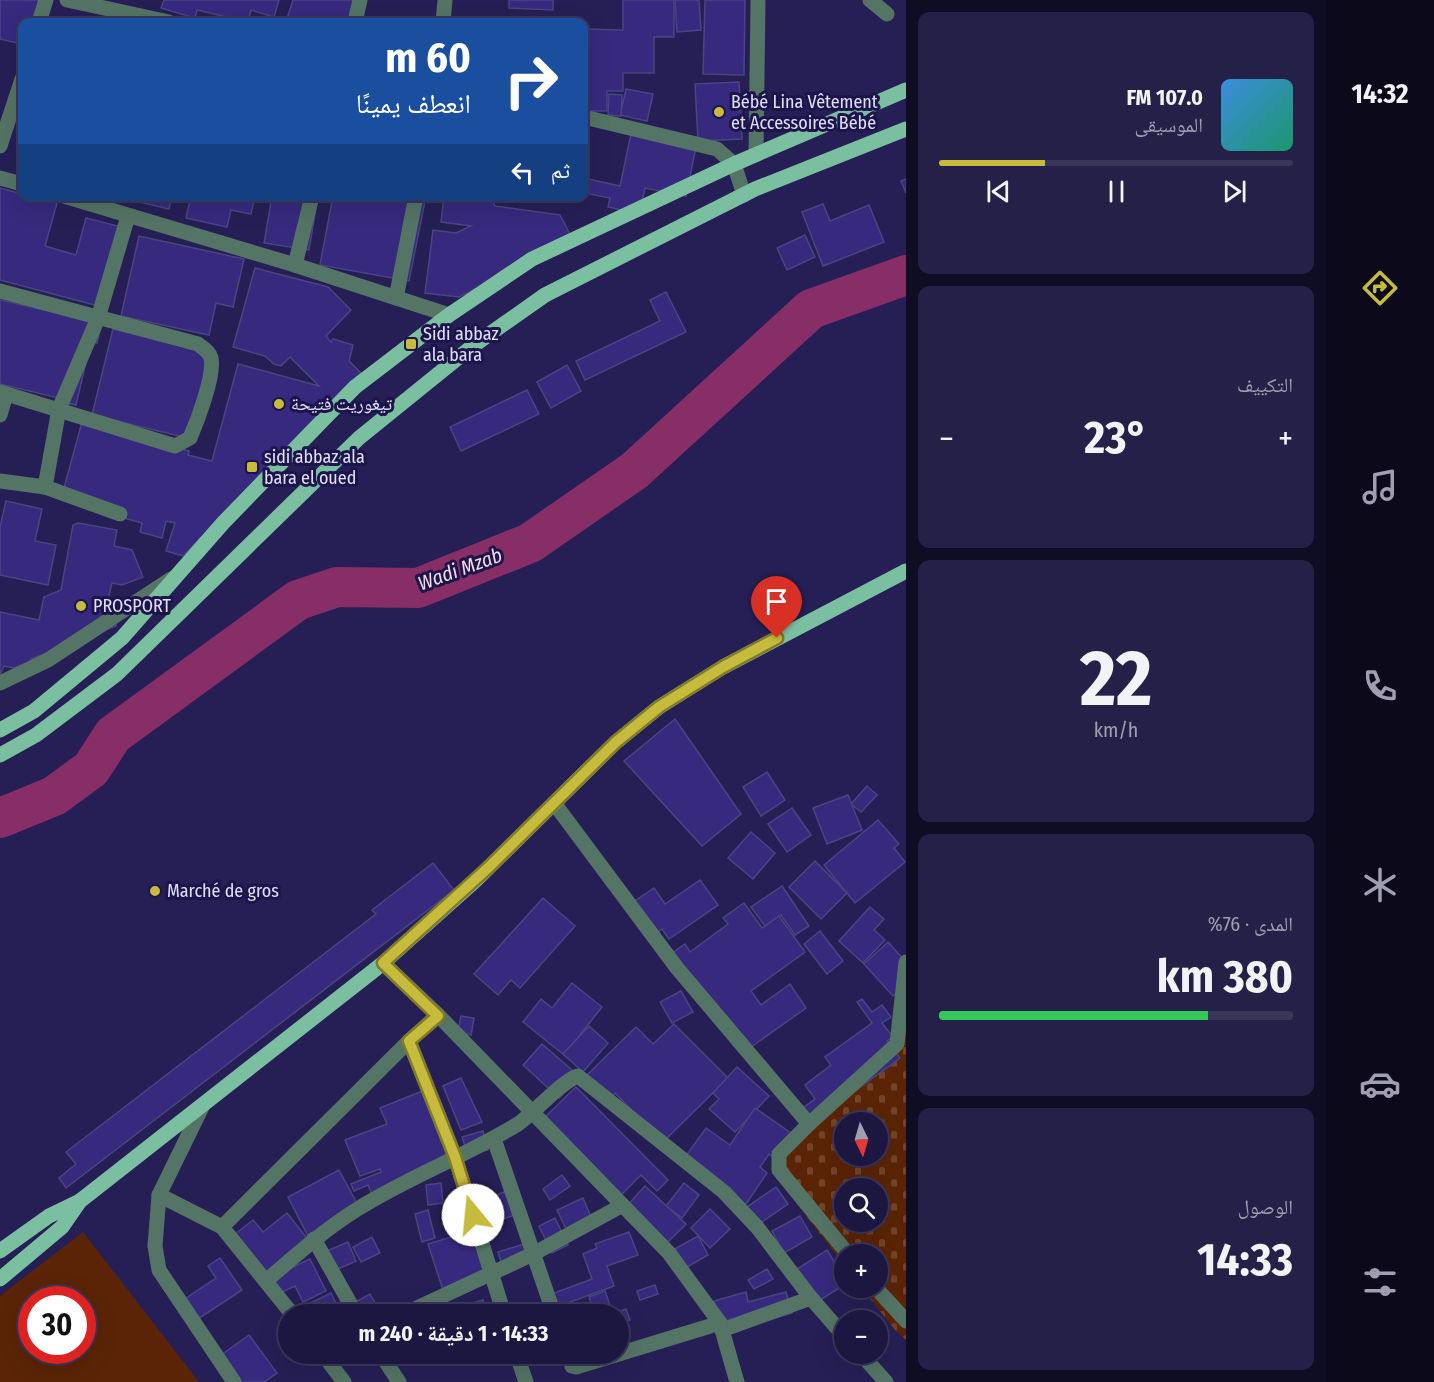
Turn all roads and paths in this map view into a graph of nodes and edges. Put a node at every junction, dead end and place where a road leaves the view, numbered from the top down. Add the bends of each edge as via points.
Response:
1 (46, 0) edge
2 (66, 0) edge
3 (360, 0) edge
4 (445, 0) edge
5 (758, 0) edge
6 (870, 0) edge
7 (887, 14) dead end
8 (40, 18) edge
9 (150, 18) edge
10 (356, 18) edge
11 (443, 18) edge
12 (906, 90) edge
13 (18, 91) edge
14 (588, 118) edge
15 (906, 129) edge
16 (0, 146) edge
17 (756, 155) junction
18 (734, 164) junction
19 (0, 178) edge
20 (18, 183) edge
21 (744, 195) junction
22 (80, 201) edge
23 (311, 201) edge
24 (415, 201) edge
25 (128, 216) junction
26 (295, 265) junction
27 (0, 291) edge
28 (396, 298) junction
29 (449, 315) junction
30 (98, 318) junction
31 (3, 393) edge
32 (59, 409) junction
33 (0, 415) edge
34 (0, 481) edge
35 (45, 487) junction
36 (120, 513) dead end
37 (906, 571) edge
38 (178, 574) junction
39 (0, 683) edge
40 (0, 730) edge
41 (0, 754) edge
42 (554, 803) junction
43 (906, 962) edge
44 (383, 963) junction
45 (438, 1016) junction
46 (409, 1041) junction
47 (203, 1105) junction
48 (532, 1115) junction
49 (809, 1124) junction
50 (494, 1139) junction
51 (455, 1157) junction
52 (159, 1194) junction
53 (80, 1201) junction
54 (621, 1206) junction
55 (222, 1227) junction
56 (314, 1239) junction
57 (840, 1244) edge
58 (0, 1251) edge
59 (533, 1254) junction
60 (492, 1274) junction
61 (0, 1279) edge
62 (266, 1281) junction
63 (811, 1298) junction
64 (885, 1298) edge
65 (284, 1304) edge
66 (350, 1304) edge
67 (426, 1304) edge
68 (501, 1304) edge
69 (550, 1304) edge
70 (906, 1321) edge
71 (834, 1324) edge
72 (721, 1327) junction
73 (629, 1353) edge
74 (330, 1364) edge
75 (387, 1364) edge
76 (518, 1364) edge
77 (571, 1364) edge
78 (590, 1364) edge
79 (869, 1364) edge
80 (521, 1381) edge
81 (234, 1382) edge
82 (344, 1382) edge
83 (399, 1382) edge
84 (737, 1382) edge
85 (885, 1382) edge

1 - 8 street
2 - 9 street
3 - 10 street
4 - 11 street
5 - 17 street
6 - 7 street
12 - 17 main road
13 - 16 street
14 - 18 street via 717,149
15 - 21 main road
17 - 18 main road
18 - 21 street
18 - 29 main road via 532,259
19 - 20 street
21 - 41 main road via 544,296 474,345 359,438 117,674 36,735
22 - 25 street
23 - 26 street
24 - 28 street
25 - 26 street
25 - 30 street
26 - 28 street
27 - 30 street
28 - 29 street
29 - 38 main road via 355,387
30 - 32 street
30 - 32 street via 198,344 206,350 211,367 195,427 190,438 175,446
31 - 32 street
31 - 33 street
32 - 35 street
34 - 35 street
35 - 36 street
37 - 42 main road via 723,667 659,707 616,742
38 - 39 street via 48,660
38 - 40 main road via 122,638 34,711
42 - 44 main road
42 - 49 street via 677,968
43 - 49 street via 897,1044
44 - 45 street
44 - 47 main road
45 - 46 street
45 - 48 street
46 - 51 street
46 - 55 street
47 - 52 street
47 - 53 main road
48 - 50 street
48 - 54 street
48 - 63 street via 572,1078 582,1077 724,1192 757,1227
49 - 57 street via 779,1154 779,1170
50 - 51 street
50 - 59 street
51 - 56 street via 362,1206
51 - 60 street
52 - 55 street
52 - 81 street via 155,1246 159,1270
53 - 58 main road via 49,1216
53 - 61 main road via 62,1227
54 - 59 street
54 - 72 street via 669,1253
55 - 62 street
56 - 62 street
56 - 66 street
59 - 60 street
59 - 69 street
60 - 67 street
60 - 68 street
62 - 65 street
63 - 71 street
63 - 72 street
64 - 70 street
72 - 73 street
72 - 84 street
74 - 82 street
75 - 83 street
76 - 80 street
77 - 78 street via 576,1368
79 - 85 street

